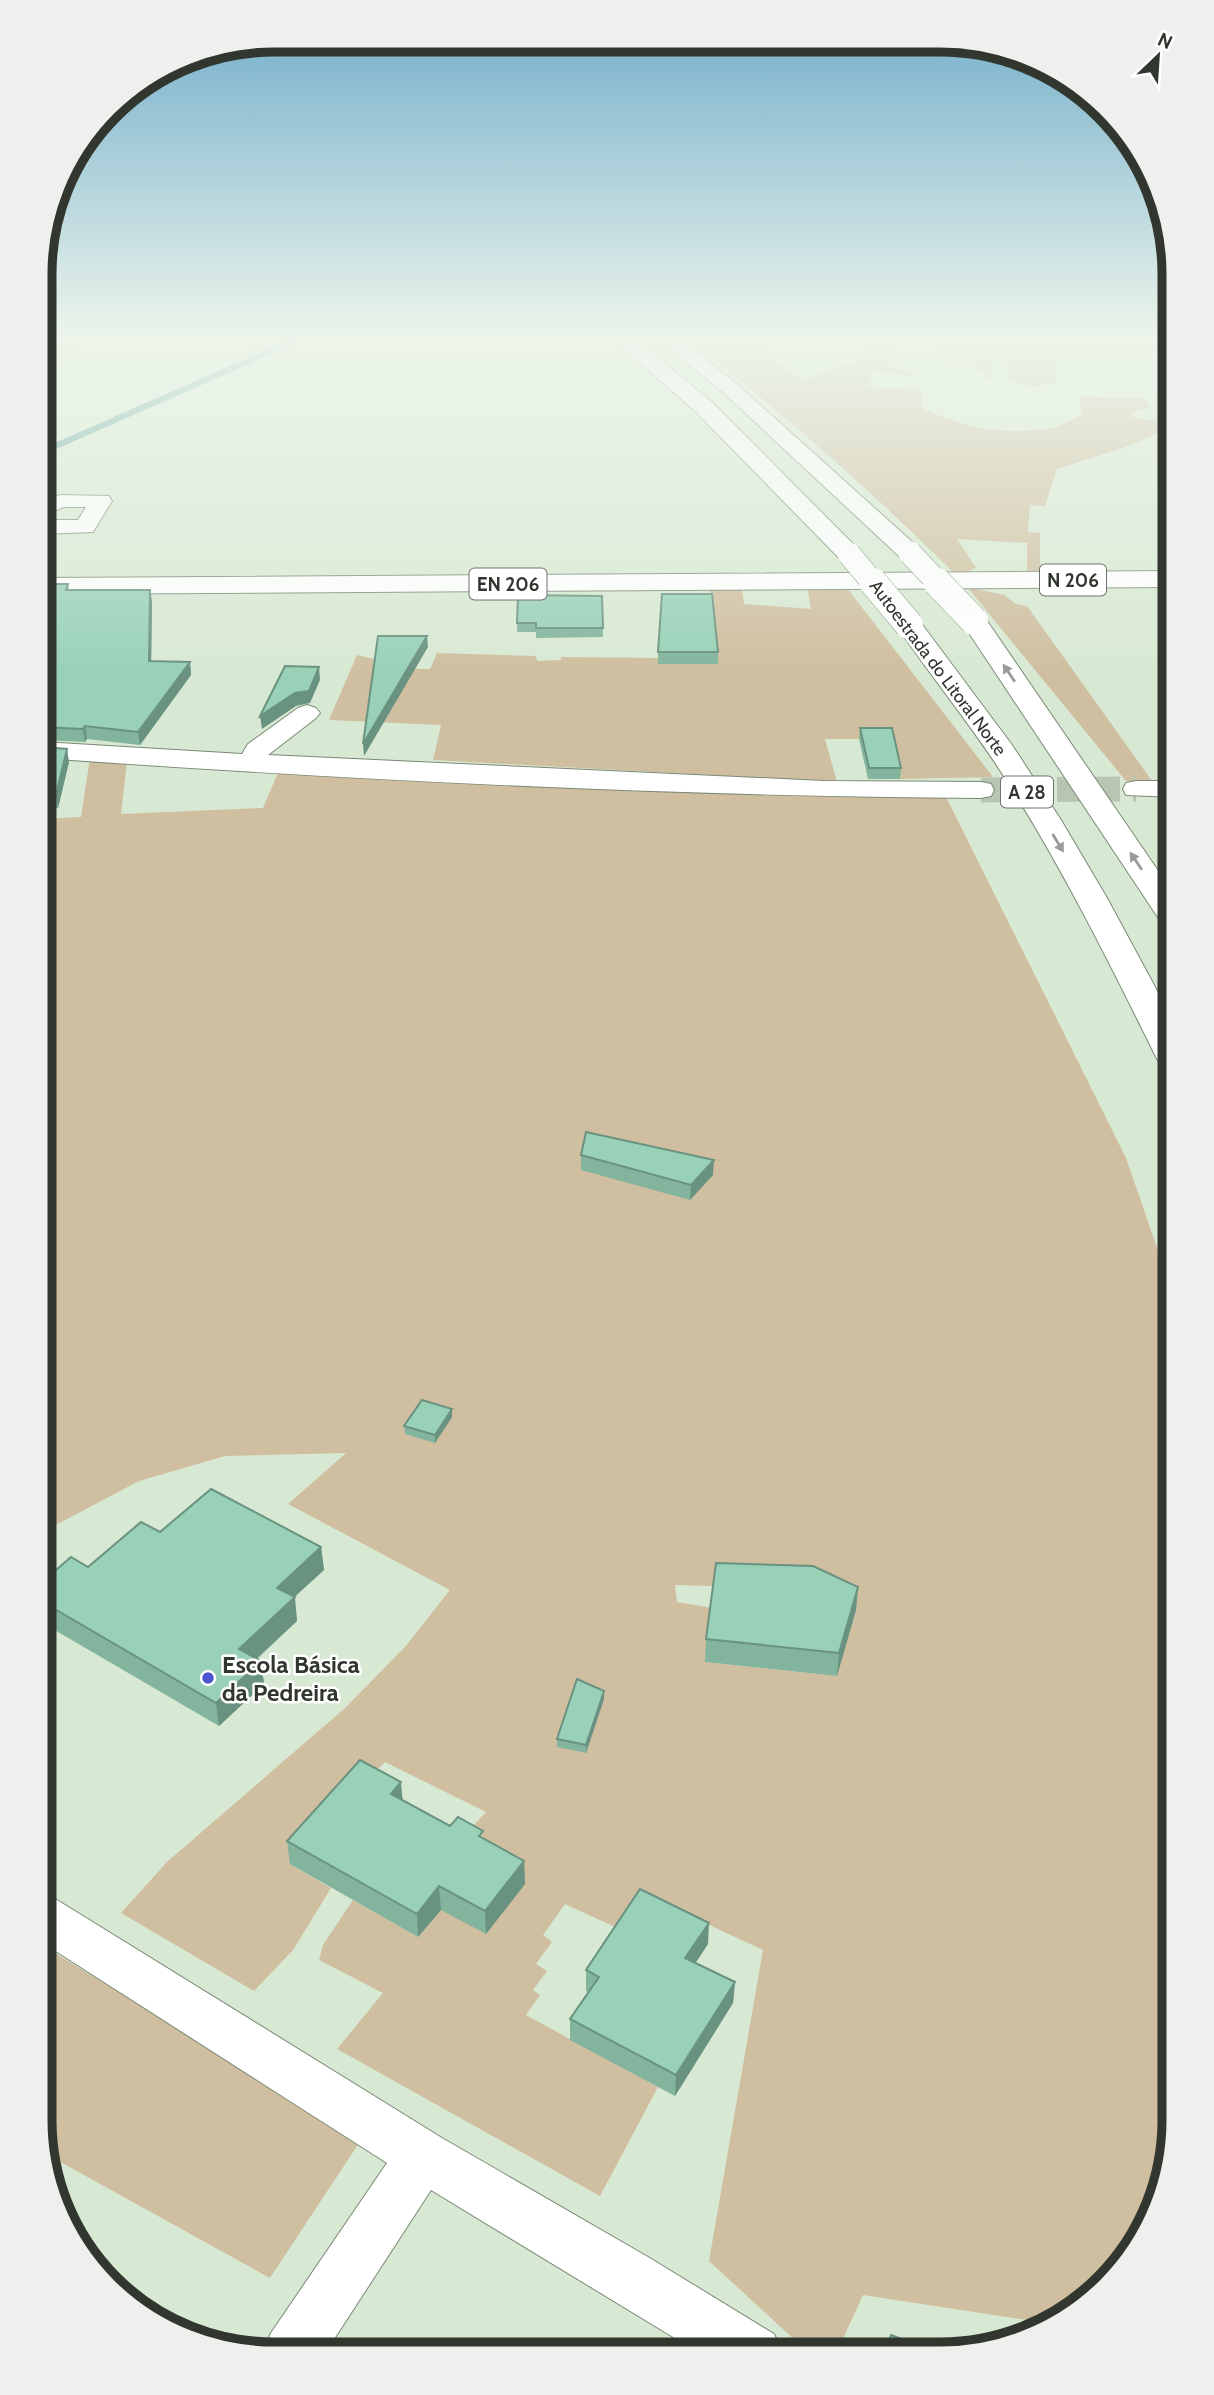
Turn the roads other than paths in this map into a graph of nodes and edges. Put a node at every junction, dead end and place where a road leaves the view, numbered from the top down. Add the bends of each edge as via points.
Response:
1 (748, 452) edge
2 (799, 452) edge
3 (53, 505) edge
4 (53, 527) edge
5 (1162, 579) edge
6 (973, 580) joint
7 (53, 586) edge
8 (307, 713) dead end
9 (53, 751) edge
10 (253, 763) junction
11 (1136, 789) tunnel mouth
12 (1162, 789) edge
13 (981, 790) tunnel mouth
14 (1162, 900) edge
15 (1162, 1033) edge
16 (52, 1923) edge
17 (423, 2156) junction
18 (297, 2342) edge
19 (735, 2342) edge

1 -> 15 main road, Autoestrada do Litoral Norte / A 28, bridge via 849,554 999,745 1062,848
14 -> 2 main road, A 28, bridge via 974,621 910,553
3 - 4 street via 101,501 85,527
5 - 6 main road, N 206
6 - 7 main road, EN 206
8 - 10 street via 257,750
9 - 10 street
10 - 13 street via 824,789
11 - 12 street
16 - 17 street
17 - 18 street
17 - 19 street

